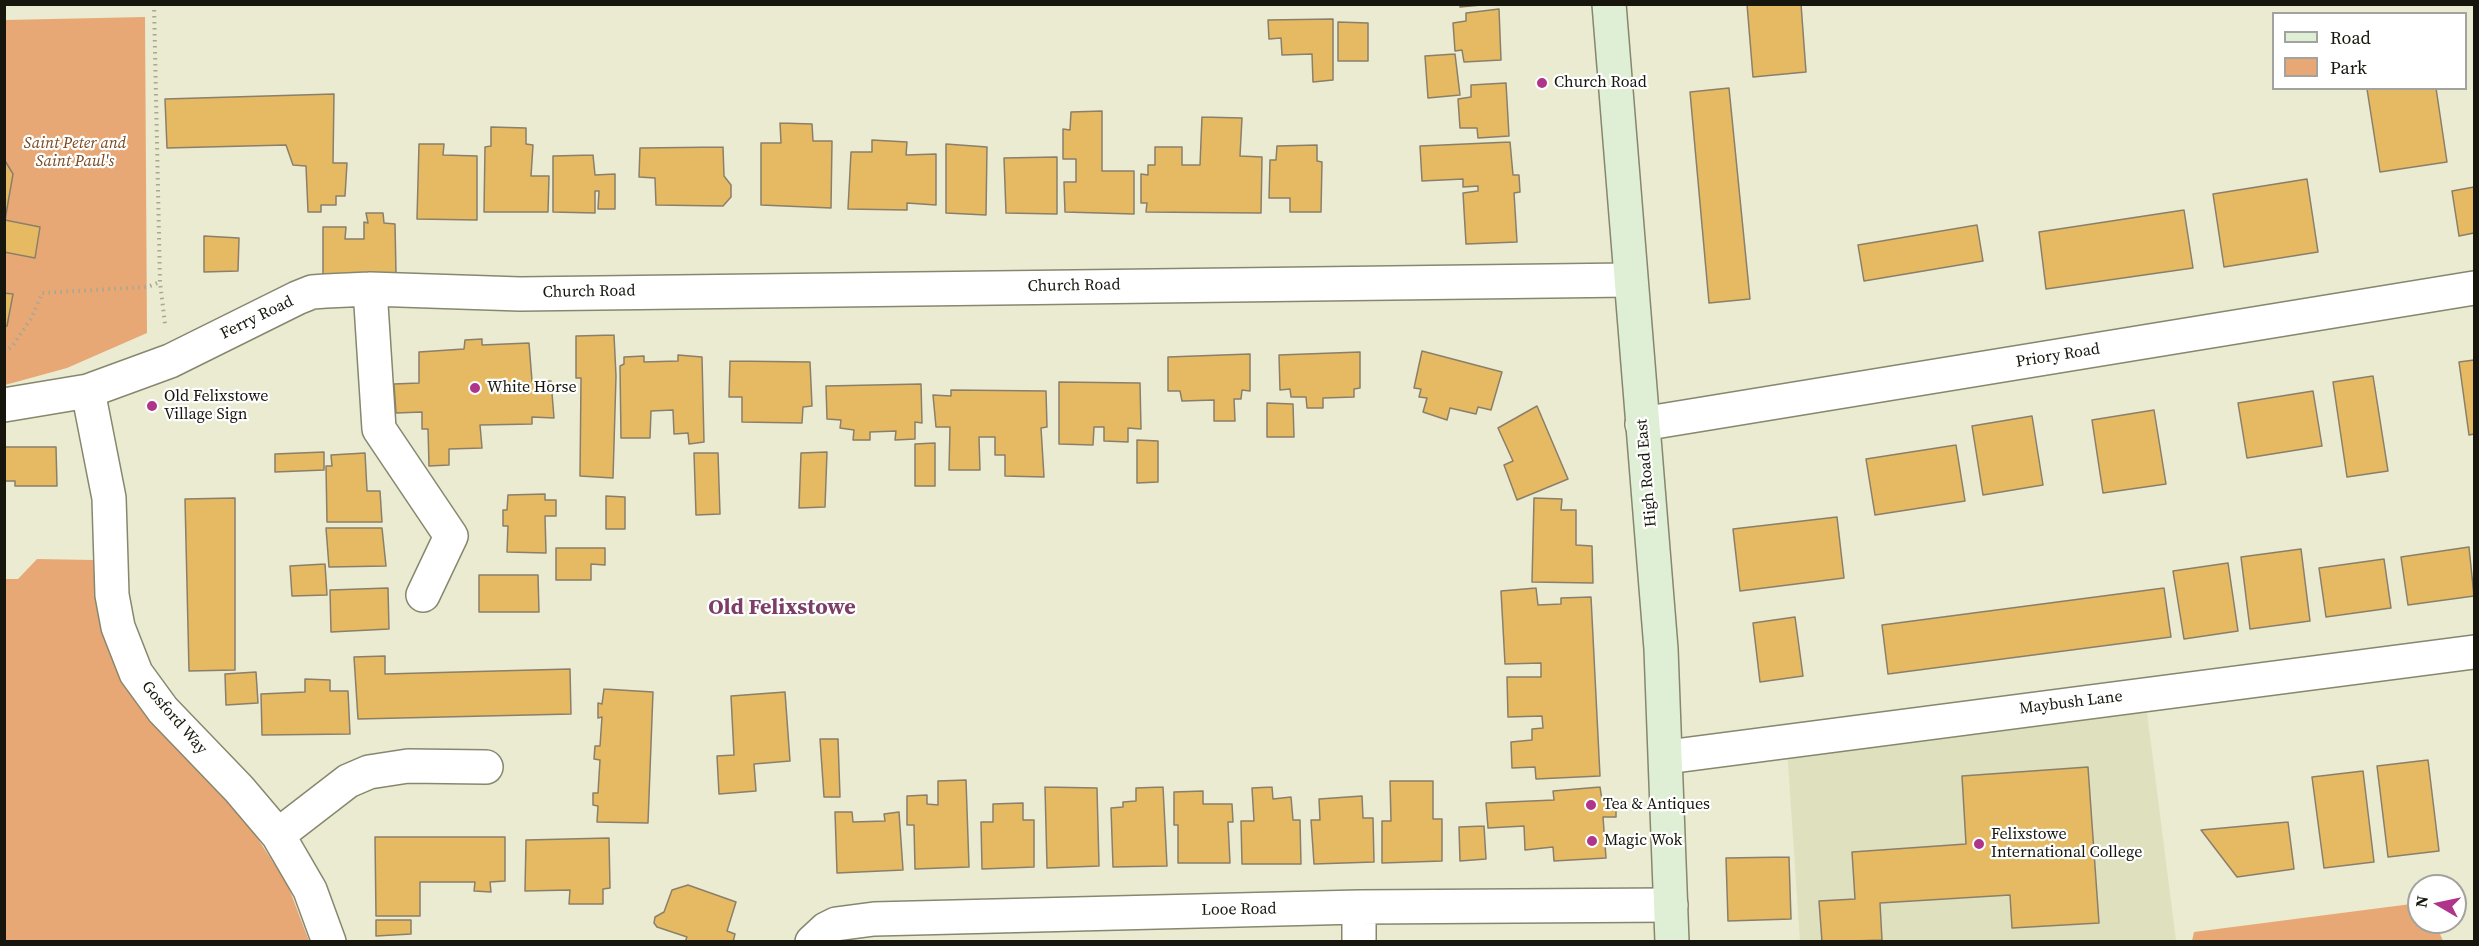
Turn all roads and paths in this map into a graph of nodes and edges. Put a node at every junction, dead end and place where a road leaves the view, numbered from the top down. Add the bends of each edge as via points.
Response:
1 (154, 4) edge
2 (1609, 4) edge
3 (1629, 280) junction
4 (160, 282) junction
5 (2475, 288) edge
6 (370, 289) junction
7 (520, 294) joint
8 (4, 352) edge
9 (170, 360) junction
10 (88, 391) junction
11 (4, 405) edge
12 (1642, 424) junction
13 (423, 595) dead end
14 (2475, 652) edge
15 (1667, 757) junction
16 (486, 767) dead end
17 (278, 835) junction
18 (1671, 905) junction
19 (1359, 907) junction
20 (329, 942) edge
21 (812, 942) edge
22 (1359, 942) edge
23 (1672, 942) edge

1 - 4 path
2 - 3 street, High Road East
3 - 7 street, Church Road
3 - 12 street, High Road East
4 - 8 path via 147,287 42,293 32,317 12,347
4 - 9 path
5 - 12 street, Priory Road
6 - 7 street, Ferry Road
6 - 9 street, Ferry Road via 312,292
6 - 13 street via 379,429 451,537
9 - 10 street, Ferry Road
10 - 11 street, Ferry Road
10 - 17 street, Gosford Way via 109,498 113,604 136,674 163,710
12 - 15 street, High Road East
14 - 15 street, Maybush Lane
15 - 18 street, High Road East
16 - 17 street via 408,766 369,772 348,781
17 - 20 street, Gosford Way via 310,891
18 - 19 street, Looe Road
18 - 23 street, High Road East
19 - 21 street, Looe Road via 874,919 836,924
19 - 22 street

